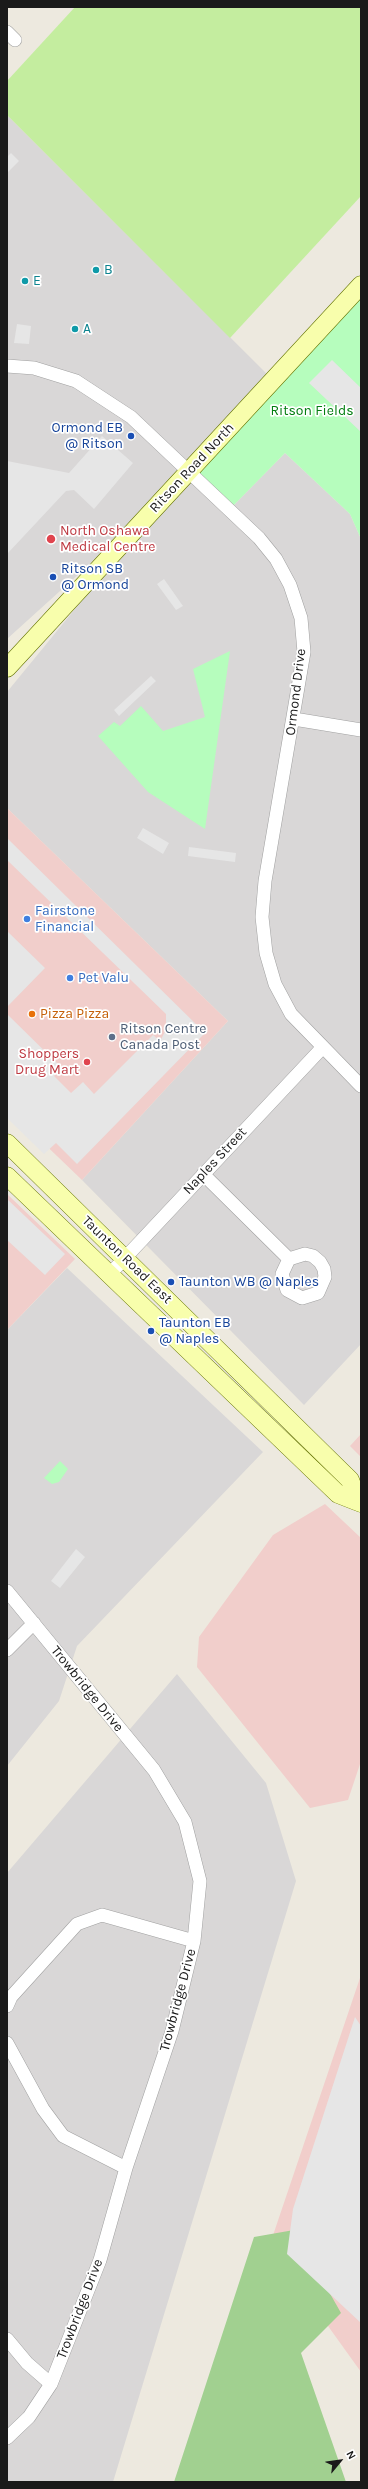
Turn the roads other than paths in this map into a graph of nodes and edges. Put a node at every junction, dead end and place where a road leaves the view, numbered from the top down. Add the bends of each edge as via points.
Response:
1 (361, 285) edge
2 (7, 366) edge
3 (189, 472) junction
4 (7, 668) edge
5 (294, 719) junction
6 (361, 730) edge
7 (322, 1048) junction
8 (361, 1086) edge
9 (7, 1143) edge
10 (204, 1174) junction
11 (7, 1176) edge
12 (125, 1258) junction
13 (289, 1259) dead end
14 (109, 1275) junction
15 (360, 1502) edge
16 (7, 1591) edge
17 (34, 1623) junction
18 (7, 1650) edge
19 (194, 1941) junction
20 (7, 2006) edge
21 (7, 2043) edge
22 (126, 2168) junction
23 (7, 2340) edge
24 (51, 2384) junction
25 (7, 2438) edge

1 - 3 main road, Ritson Road North
2 - 3 street, Ormond Drive via 34,368 76,381 131,417
3 - 4 main road, Ritson Road North
3 - 5 street, Ormond Drive via 259,538 276,559 290,585 301,618 304,652
5 - 6 street
5 - 7 street, Ormond Drive via 265,882 262,917 266,953 281,999
7 - 8 street, Ormond Drive
7 - 10 street, Naples Street
9 - 12 main road, Taunton Road East
10 - 12 street, Naples Street
10 - 13 street
11 - 14 main road, Taunton Road East
12 - 14 street, Naples Street
12 - 15 main road, Taunton Road East via 350,1480
14 - 15 main road, Taunton Road East via 338,1494
16 - 17 street, Trowbridge Drive
17 - 18 street
17 - 19 street, Trowbridge Drive via 154,1770 185,1822 200,1881
19 - 20 street via 102,1915 90,1919 77,1924 10,1997
19 - 22 street, Trowbridge Drive via 172,2031
21 - 22 street via 43,2109 63,2136
22 - 24 street, Trowbridge Drive via 100,2260
23 - 24 street via 27,2363
24 - 25 street, Trowbridge Drive via 29,2417

